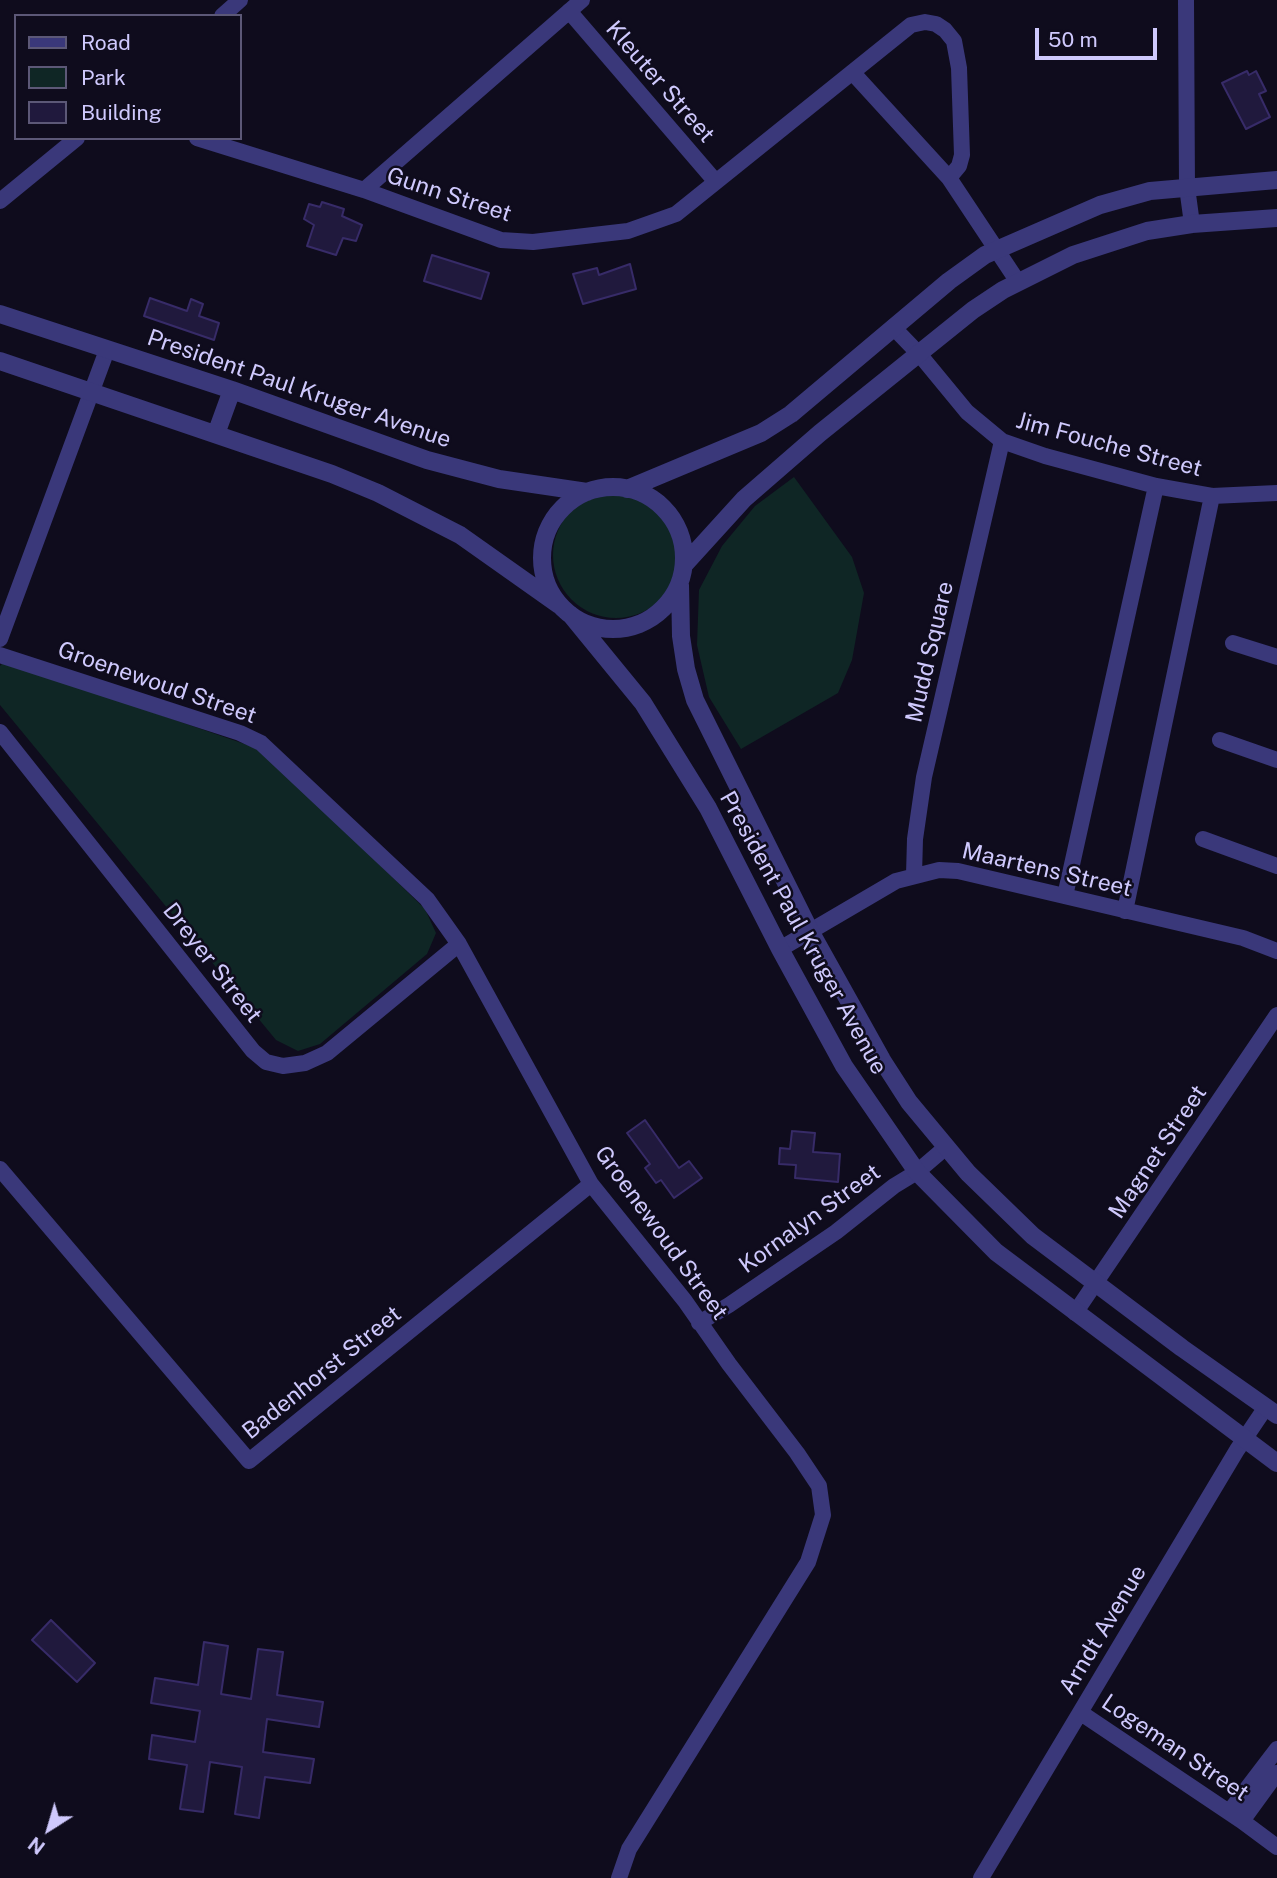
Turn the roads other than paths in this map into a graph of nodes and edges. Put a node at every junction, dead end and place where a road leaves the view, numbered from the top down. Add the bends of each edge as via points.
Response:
1 (240, 0) edge
2 (582, 0) edge
3 (1186, 0) edge
4 (569, 11) junction
5 (224, 14) edge
6 (853, 74) junction
7 (75, 140) edge
8 (203, 140) edge
9 (949, 178) junction
10 (1277, 180) edge
11 (716, 182) junction
12 (1187, 187) junction
13 (363, 190) junction
14 (0, 201) edge
15 (1277, 218) edge
16 (1192, 224) junction
17 (997, 250) junction
18 (1018, 282) junction
19 (0, 314) edge
20 (893, 327) junction
21 (107, 350) junction
22 (920, 355) junction
23 (0, 361) edge
24 (232, 390) junction
25 (92, 391) junction
26 (216, 435) junction
27 (1002, 441) junction
28 (1156, 486) junction
29 (627, 489) junction
30 (587, 492) junction
31 (1277, 493) edge
32 (1212, 496) junction
33 (684, 565) junction
34 (680, 584) junction
35 (565, 610) junction
36 (0, 639) edge
37 (1233, 643) dead end
38 (0, 655) edge
39 (1277, 657) edge
40 (0, 732) edge
41 (1220, 740) dead end
42 (1277, 760) edge
43 (1203, 839) dead end
44 (1277, 866) edge
45 (914, 875) junction
46 (1065, 896) junction
47 (1125, 911) junction
48 (447, 926) junction
49 (810, 931) junction
50 (459, 944) junction
51 (780, 948) junction
52 (1277, 951) edge
53 (432, 963) junction
54 (1277, 1015) edge
55 (945, 1147) junction
56 (0, 1168) edge
57 (918, 1172) junction
58 (591, 1184) junction
59 (1095, 1283) junction
60 (1075, 1313) junction
61 (699, 1323) junction
62 (1271, 1411) edge
63 (1244, 1440) junction
64 (1277, 1463) edge
65 (1081, 1713) junction
66 (1277, 1749) edge
67 (1277, 1773) edge
68 (1235, 1816) junction
69 (1277, 1847) edge
70 (619, 1878) edge
71 (981, 1878) edge

1 - 5 street
2 - 4 street
3 - 12 street
4 - 11 street, Kleuter Street
4 - 13 street
6 - 9 street
6 - 9 street, Gunn Street via 911,25 925,22 945,30 954,41 959,68 962,155 960,166
6 - 11 street, Gunn Street
7 - 14 street
8 - 13 street, Gunn Street
9 - 17 street
10 - 12 street
11 - 13 street, Gunn Street via 676,214 628,230 533,242 501,240
12 - 16 street
12 - 17 street via 1150,191 1100,205
15 - 16 street
16 - 18 street via 1147,231 1073,255
17 - 18 street
17 - 20 street via 949,281
18 - 22 street via 973,310
19 - 21 street, President Paul Kruger Avenue
20 - 22 street, Jim Fouche Street
20 - 29 street via 824,388 761,433
21 - 24 street, President Paul Kruger Avenue
21 - 25 street
22 - 27 street, Jim Fouche Street via 967,412
22 - 33 street via 744,499
23 - 25 street, President Paul Kruger Avenue
24 - 26 street
24 - 30 street, President Paul Kruger Avenue via 427,460 499,479
25 - 26 street, President Paul Kruger Avenue
25 - 36 street
26 - 35 street, President Paul Kruger Avenue via 378,493 460,535
27 - 28 street, Jim Fouche Street
27 - 45 street, Mudd Square via 924,777
28 - 32 street, Jim Fouche Street
28 - 46 street
29 - 30 street
29 - 33 street via 658,503 673,520 683,541
30 - 35 street via 553,520 544,541 542,564 547,585
31 - 32 street, Jim Fouche Street
32 - 47 street
33 - 34 street
34 - 35 street via 666,607 645,622 620,629 594,627
34 - 49 street, President Paul Kruger Avenue via 681,636 695,700
35 - 51 street, President Paul Kruger Avenue via 643,703 708,808
37 - 39 street
38 - 48 street, Groenewoud Street via 261,743 427,900
40 - 53 street, Dreyer Street via 266,1062 294,1065 327,1053
41 - 42 street
43 - 44 street
45 - 46 street, Maartens Street via 958,870
45 - 49 street, Maartens Street
46 - 47 street, Maartens Street
47 - 52 street, Maartens Street via 1243,937
48 - 50 street, Groenewoud Street
48 - 53 street, Dreyer Street
49 - 51 street, Maartens Street
49 - 55 street, President Paul Kruger Avenue via 882,1060
50 - 53 street, Dreyer Street
50 - 58 street, Groenewoud Street
51 - 57 street, President Paul Kruger Avenue via 844,1066
54 - 59 street, Magnet Street
55 - 57 street, Kornalyn Street
55 - 59 street, President Paul Kruger Avenue via 1033,1236
56 - 58 street, Badenhorst Street via 249,1461
57 - 60 street, President Paul Kruger Avenue via 996,1252
57 - 61 street, Kornalyn Street
58 - 61 street, Groenewoud Street
59 - 60 street, Magnet Street
59 - 62 street, President Paul Kruger Avenue
60 - 63 street, President Paul Kruger Avenue
61 - 70 street, Groenewoud Street via 819,1486 823,1515 808,1562 629,1849
62 - 63 street, Arndt Avenue
63 - 64 street, President Paul Kruger Avenue
63 - 65 street, Arndt Avenue
65 - 68 street, Logeman Street
65 - 71 street, Arndt Avenue
66 - 68 street
67 - 68 street
68 - 69 street, Logeman Street

